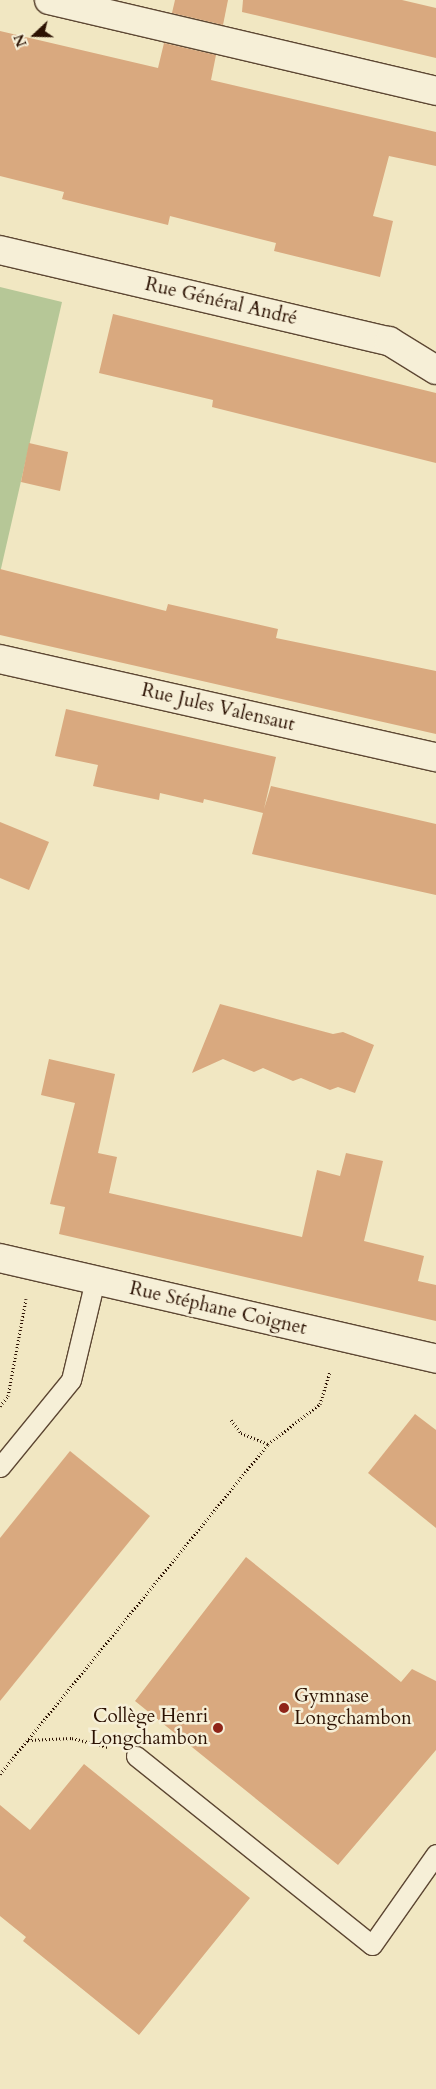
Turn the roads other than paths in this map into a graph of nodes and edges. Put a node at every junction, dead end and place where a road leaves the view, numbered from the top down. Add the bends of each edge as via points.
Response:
1 (49, 0) edge
2 (436, 91) edge
3 (0, 250) edge
4 (436, 370) edge
5 (0, 659) edge
6 (436, 757) edge
7 (0, 1258) edge
8 (95, 1280) junction
9 (436, 1358) edge
10 (0, 1467) edge
11 (136, 1756) road end
12 (436, 1854) edge

1 - 2 street
3 - 4 street, Rue Général André via 389,341
5 - 6 street, Rue Jules Valensaut
7 - 8 street, Rue Stéphane Coignet
8 - 9 street, Rue Stéphane Coignet
8 - 10 lane via 71,1380
11 - 12 lane via 372,1945

